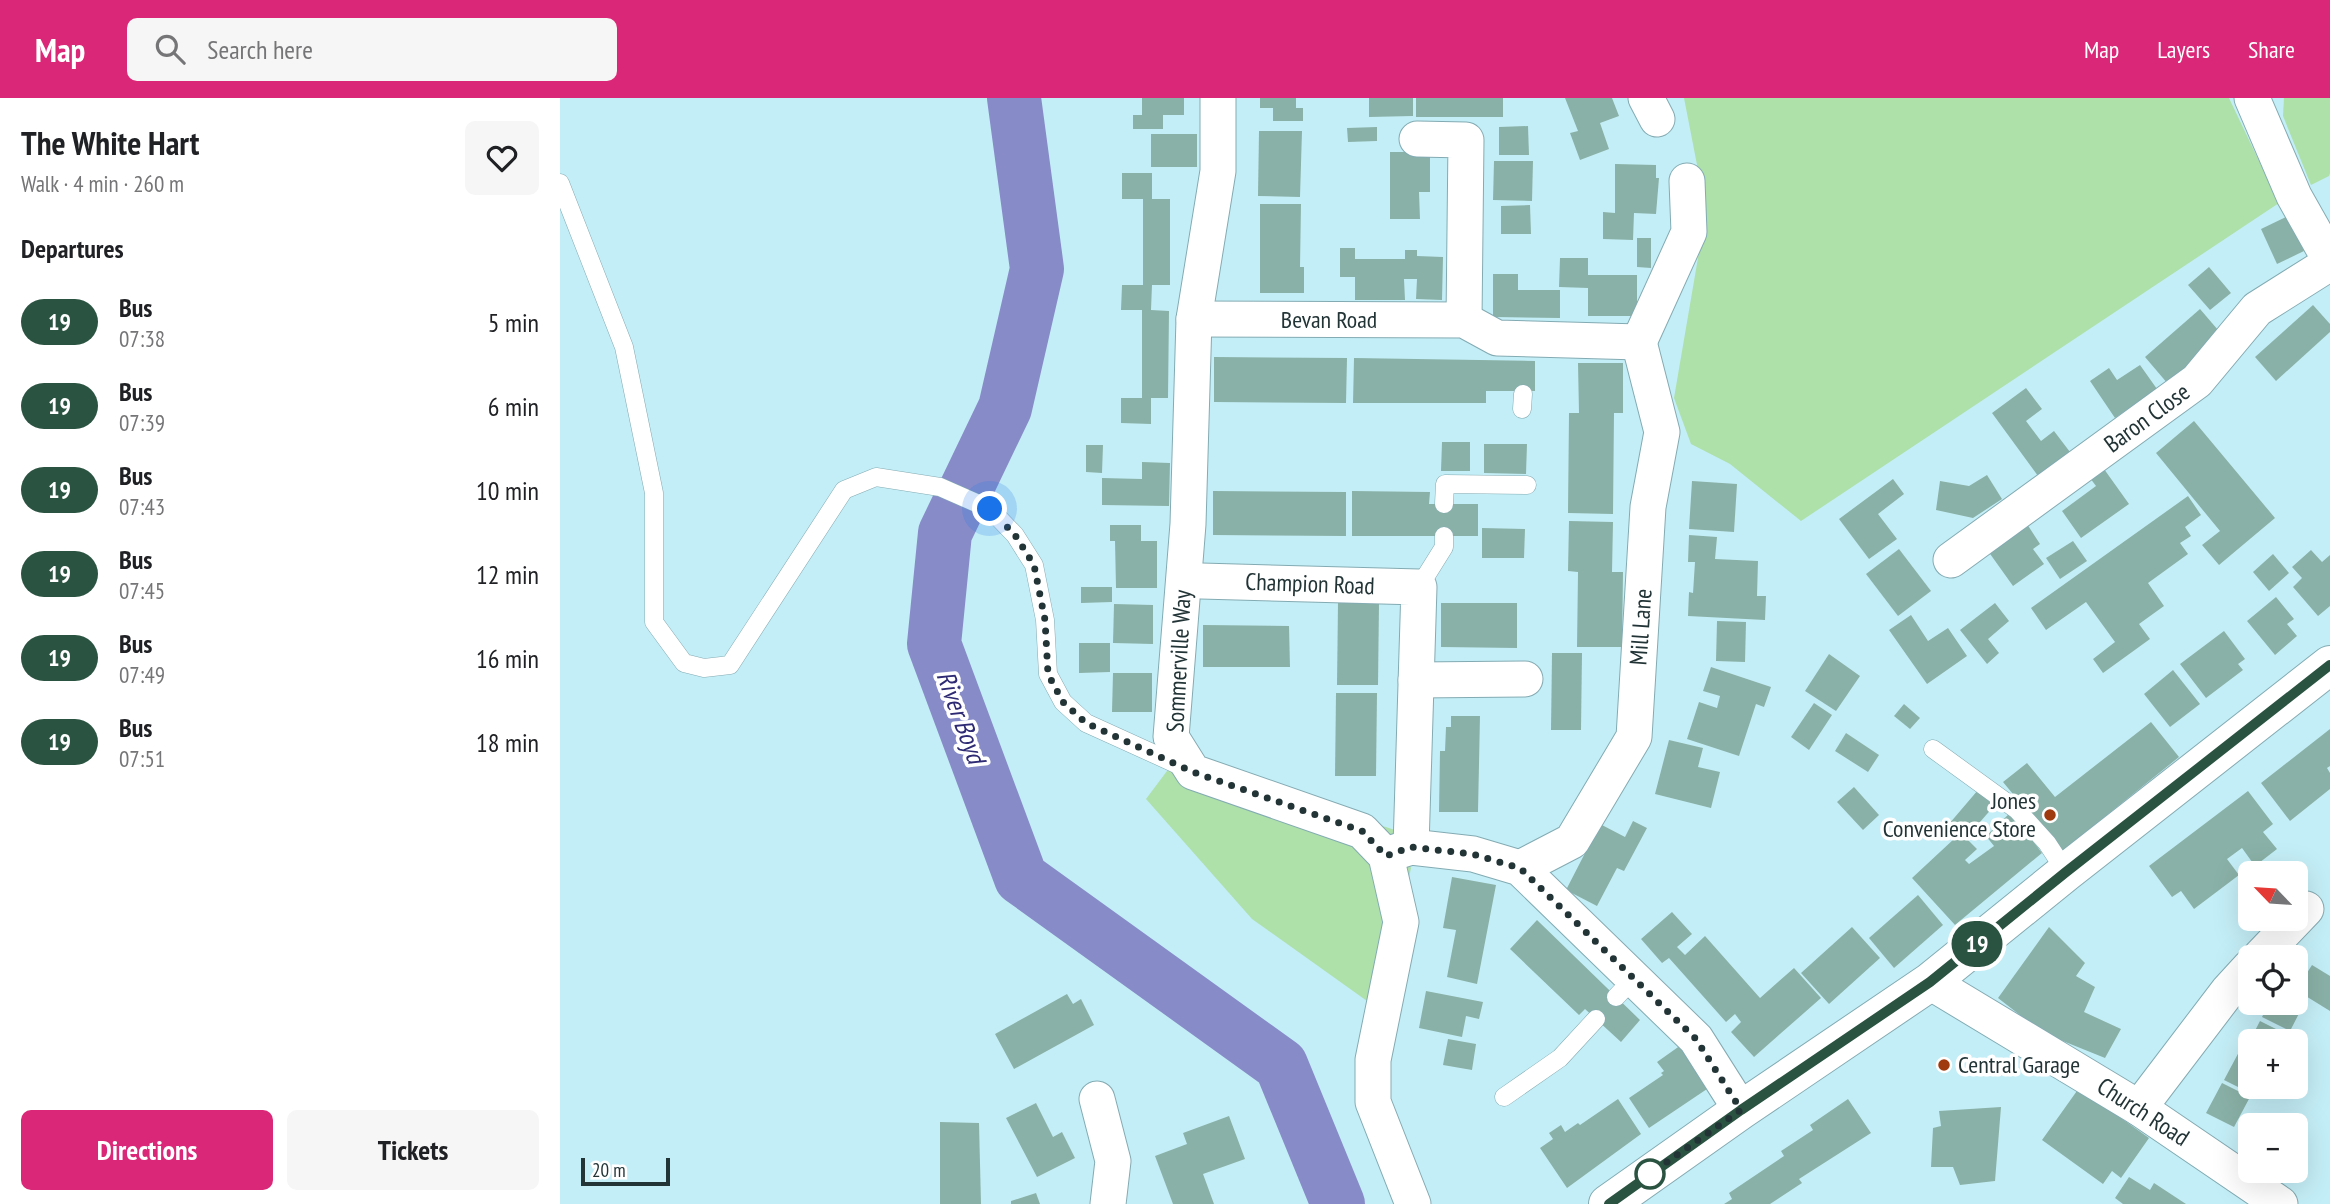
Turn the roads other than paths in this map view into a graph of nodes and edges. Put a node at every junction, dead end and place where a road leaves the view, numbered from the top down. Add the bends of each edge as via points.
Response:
1 (1218, 98) edge
2 (2252, 98) edge
3 (1417, 139) dead end
4 (1687, 181) dead end
5 (560, 183) edge
6 (2330, 262) edge
7 (1194, 319) junction
8 (1464, 320) junction
9 (1639, 342) junction
10 (1527, 485) dead end
11 (1444, 503) dead end
12 (1444, 536) dead end
13 (1951, 560) dead end
14 (1201, 581) dead end
15 (1419, 587) junction
16 (2330, 664) edge
17 (1525, 679) dead end
18 (1416, 680) junction
19 (1933, 749) dead end
20 (1193, 772) junction
21 (1399, 851) junction
22 (1520, 868) junction
23 (2066, 872) junction
24 (2285, 931) edge
25 (2272, 945) edge
26 (2238, 980) edge
27 (1930, 982) junction
28 (1596, 1019) dead end
29 (1504, 1097) dead end
30 (1097, 1099) dead end
31 (2139, 1108) junction
32 (1741, 1110) junction
33 (1628, 1198) edge
34 (1108, 1204) edge
35 (1413, 1204) edge
36 (2280, 1204) edge

1 - 7 street, Sommerville Way via 1218,171
2 - 6 street via 2294,196
3 - 8 street via 1466,140
4 - 9 street via 1689,232
5 - 20 lane via 624,346 654,493 654,622 684,663 704,668 730,665 844,490 876,477 940,487 990,509 1015,535 1034,565 1045,620 1048,674 1063,702 1086,723
6 - 13 street, Baron Close via 2257,309 2197,381
7 - 8 street, Bevan Road
7 - 20 street, Sommerville Way via 1188,524 1171,737
8 - 9 street, Bevan Road via 1522,350
9 - 22 street, Mill Lane via 1662,432 1648,507 1634,737 1572,841
10 - 11 lane via 1445,484
12 - 15 lane via 1444,547
14 - 15 street, Champion Road
15 - 18 street
16 - 23 main road
17 - 18 street
18 - 21 street
19 - 23 lane via 2017,810
20 - 21 street via 1362,831
21 - 22 street via 1472,854
21 - 35 street via 1401,922 1373,1060 1373,1102
22 - 32 street via 1625,988 1696,1039
23 - 27 main road
24 - 25 street
26 - 31 street
27 - 31 street, Church Road
27 - 32 main road
28 - 29 lane via 1560,1058
30 - 34 street via 1113,1161
31 - 36 street, Church Road
32 - 33 main road

